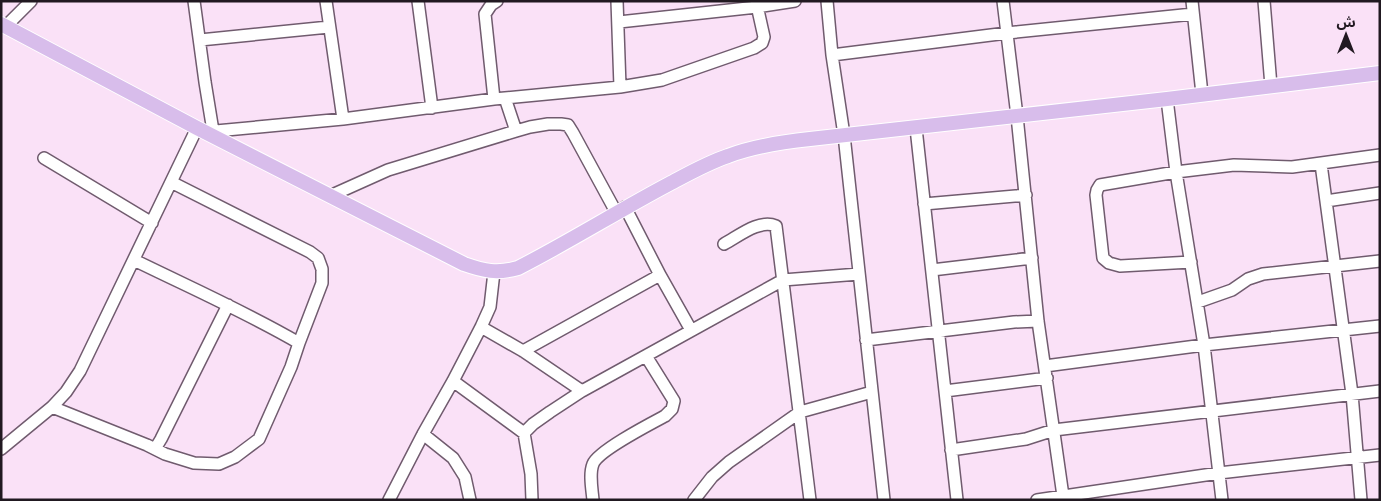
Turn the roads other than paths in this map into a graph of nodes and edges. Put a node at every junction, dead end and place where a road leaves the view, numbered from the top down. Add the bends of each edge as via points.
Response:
1 (31, 1) edge
2 (194, 1) edge
3 (326, 1) edge
4 (418, 1) edge
5 (497, 1) edge
6 (617, 1) edge
7 (795, 1) edge
8 (827, 1) edge
9 (1003, 1) edge
10 (1192, 1) edge
11 (1264, 1) edge
12 (756, 4) edge
13 (1193, 14) junction
14 (618, 22) junction
15 (4, 25) edge
16 (329, 27) junction
17 (1007, 33) junction
18 (200, 40) junction
19 (832, 55) junction
20 (1380, 73) edge
21 (620, 86) junction
22 (1271, 86) junction
23 (1202, 94) junction
24 (500, 99) junction
25 (1167, 99) junction
26 (432, 108) junction
27 (1017, 116) junction
28 (343, 119) junction
29 (916, 128) junction
30 (205, 131) junction
31 (516, 131) junction
32 (844, 135) junction
33 (1380, 155) edge
34 (44, 158) dead end
35 (1321, 164) junction
36 (1176, 172) junction
37 (171, 182) junction
38 (1380, 193) edge
39 (1026, 195) junction
40 (330, 196) junction
41 (1326, 201) junction
42 (924, 204) junction
43 (621, 210) junction
44 (152, 223) junction
45 (724, 244) dead end
46 (1032, 258) junction
47 (134, 260) junction
48 (1380, 261) edge
49 (1191, 262) junction
50 (1334, 266) junction
51 (932, 270) junction
52 (494, 272) junction
53 (859, 274) junction
54 (660, 275) junction
55 (783, 280) junction
56 (1198, 302) junction
57 (228, 305) junction
58 (1038, 321) junction
59 (1380, 326) edge
60 (481, 327) junction
61 (691, 330) junction
62 (1344, 330) junction
63 (939, 331) junction
64 (866, 340) junction
65 (299, 343) junction
66 (1204, 345) junction
67 (523, 351) junction
68 (646, 356) junction
69 (1045, 366) junction
70 (1047, 378) junction
71 (453, 381) junction
72 (582, 391) junction
73 (945, 391) junction
74 (1380, 391) edge
75 (872, 392) junction
76 (1352, 394) junction
77 (52, 407) junction
78 (1212, 411) junction
79 (800, 412) junction
80 (1054, 430) junction
81 (524, 433) junction
82 (423, 434) junction
83 (1, 449) edge
84 (155, 449) junction
85 (951, 450) junction
86 (1380, 455) edge
87 (1358, 458) junction
88 (1220, 473) junction
89 (1063, 496) junction
90 (389, 500) edge
91 (470, 500) edge
92 (532, 500) edge
93 (593, 500) edge
94 (694, 500) edge
95 (810, 500) edge
96 (884, 500) edge
97 (956, 500) edge
98 (1037, 500) edge
99 (1222, 500) edge
100 (1362, 500) edge

1 - 15 street
2 - 18 street
3 - 16 street
4 - 26 street
5 - 24 street via 485,14
6 - 14 street
7 - 12 street
8 - 19 street
9 - 17 street
10 - 13 street
11 - 22 street
12 - 14 street
12 - 21 street via 764,37 762,43 754,48 662,80
13 - 17 street
13 - 23 street
14 - 21 street
15 - 30 main road
16 - 18 street
16 - 28 street
17 - 19 street
17 - 27 street
18 - 30 street via 205,82
19 - 32 street
20 - 22 main road
21 - 24 street
22 - 23 main road
23 - 25 main road
24 - 26 street
24 - 31 street
25 - 27 main road
25 - 36 street
26 - 28 street
27 - 29 main road
27 - 39 street
28 - 30 street
29 - 32 main road
29 - 42 street
30 - 37 street
30 - 40 main road
31 - 40 street via 388,170
31 - 43 street via 548,124 568,125
32 - 43 main road via 779,143 726,156
32 - 53 street
33 - 35 street
34 - 44 street
35 - 36 street via 1292,167 1234,165
35 - 41 street
36 - 49 street
36 - 49 street via 1100,185 1096,195 1103,258 1120,266
37 - 44 street
37 - 65 street via 318,258 322,283
38 - 41 street
39 - 42 street
39 - 46 street
40 - 52 main road via 464,264
41 - 50 street
42 - 51 street
43 - 52 main road via 518,268
43 - 54 street
44 - 47 street
45 - 55 street via 762,224 776,226
46 - 51 street
46 - 58 street
47 - 57 street
47 - 77 street via 80,371
48 - 50 street
49 - 56 street
50 - 56 street via 1263,274
50 - 62 street
51 - 63 street
52 - 60 street via 490,307
53 - 55 street
53 - 64 street
54 - 61 street
54 - 67 street
55 - 61 street
55 - 79 street
56 - 66 street
57 - 65 street
57 - 84 street
58 - 63 street
58 - 69 street
59 - 62 street
60 - 67 street
60 - 71 street
61 - 68 street
62 - 66 street
62 - 76 street
63 - 64 street
63 - 73 street
64 - 75 street
65 - 84 street via 258,439 236,457 218,464 194,463
66 - 69 street
66 - 78 street
67 - 72 street
68 - 72 street
68 - 93 street via 674,401 672,410 601,454 593,464 591,474
69 - 70 street
70 - 73 street
70 - 80 street
71 - 81 street
71 - 82 street
72 - 81 street
73 - 85 street
74 - 76 street
75 - 79 street
75 - 96 street
76 - 78 street
76 - 87 street
77 - 83 street
77 - 84 street
78 - 80 street
78 - 88 street
79 - 94 street via 729,462
79 - 95 street
80 - 85 street via 1026,439
80 - 89 street
81 - 92 street
82 - 90 street
82 - 91 street via 453,458 465,478
85 - 97 street
86 - 87 street
87 - 88 street
87 - 100 street
88 - 89 street
88 - 99 street
89 - 98 street

